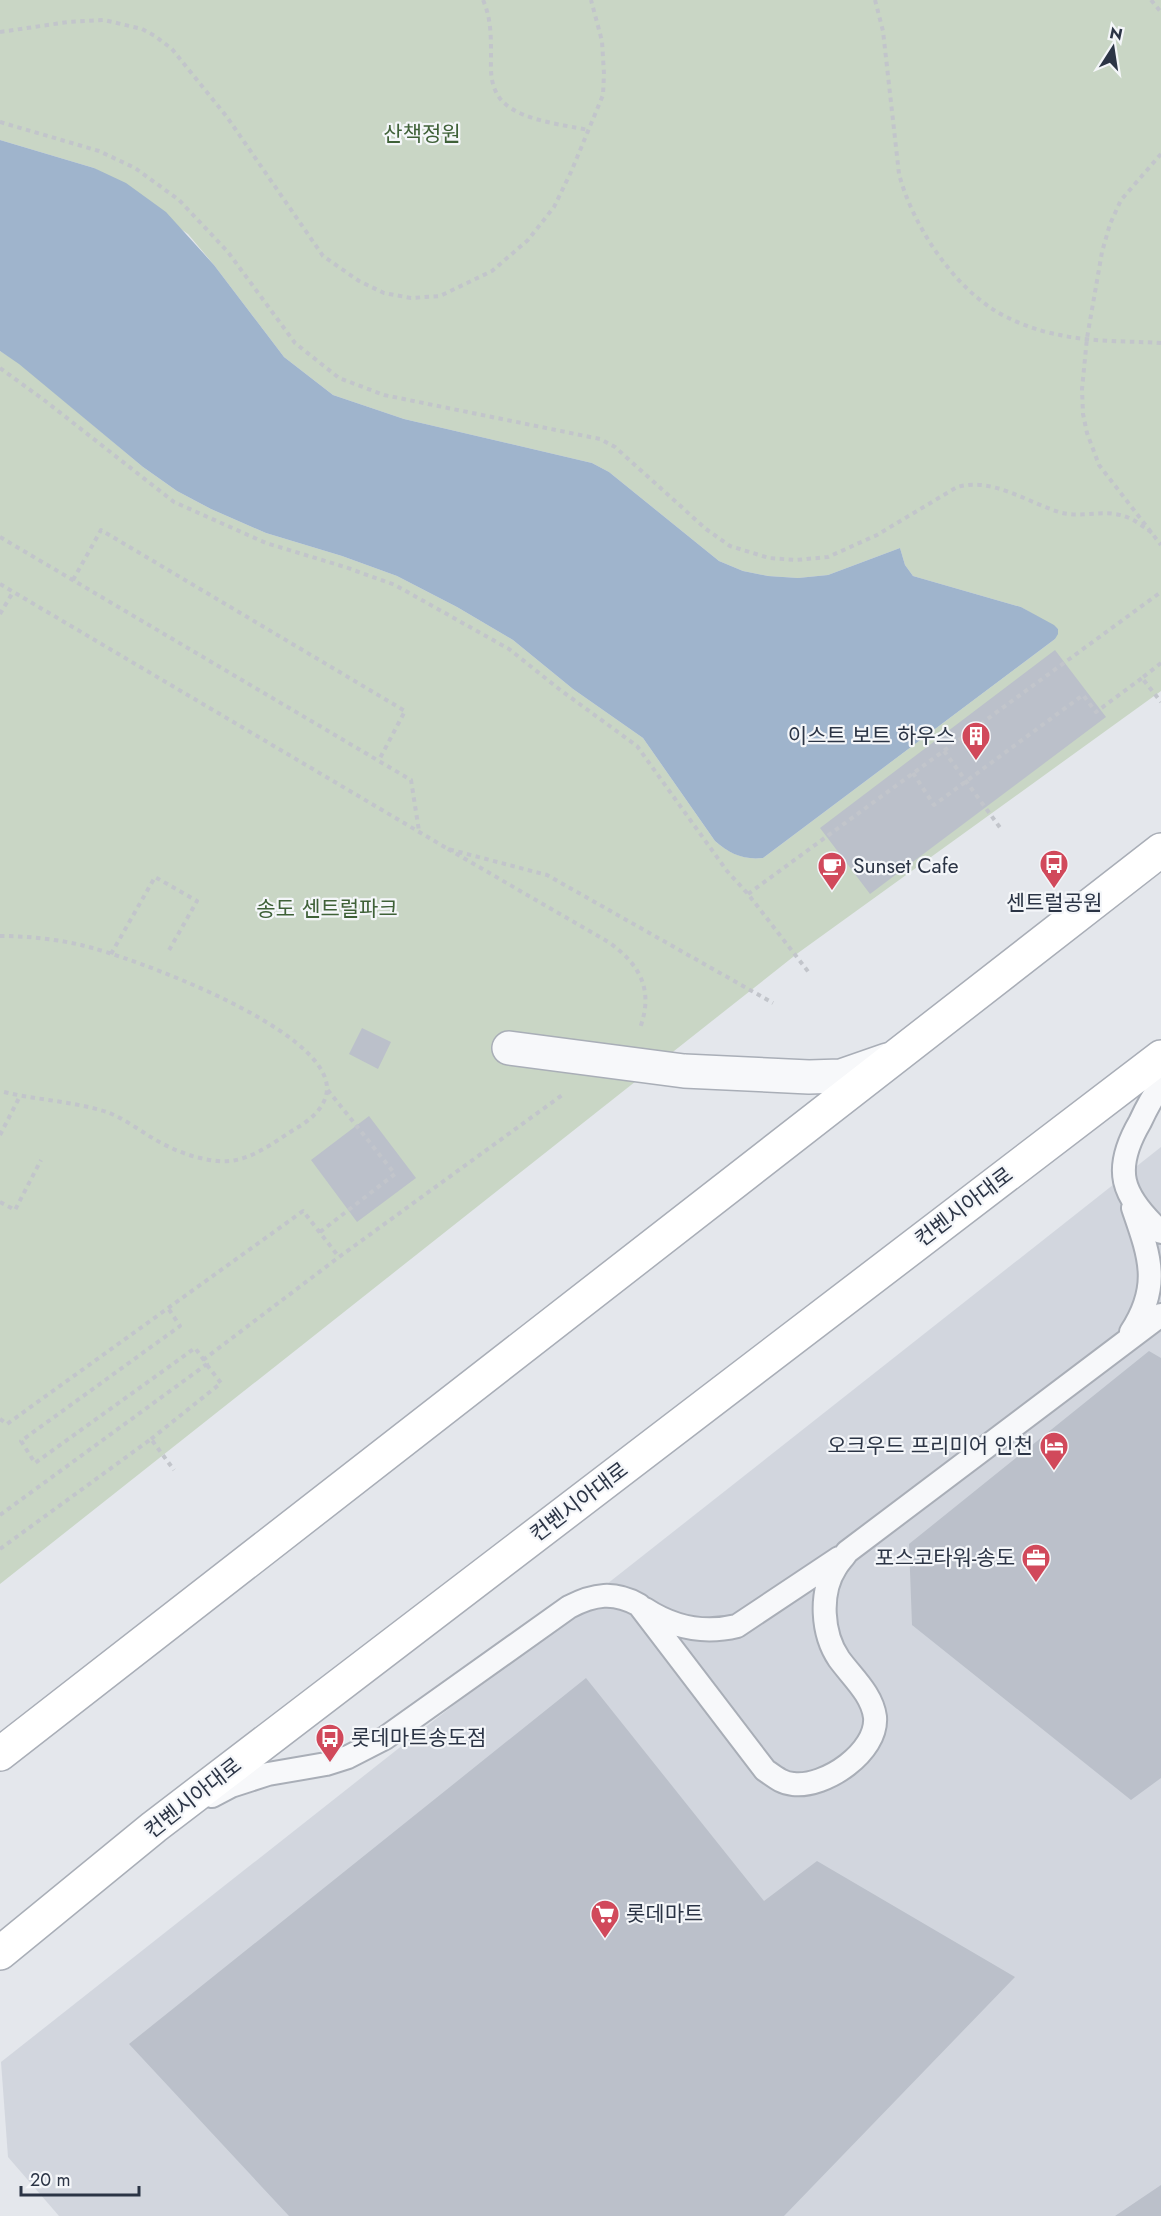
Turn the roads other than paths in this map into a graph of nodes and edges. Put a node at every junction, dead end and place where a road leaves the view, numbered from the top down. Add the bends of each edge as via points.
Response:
1 (1161, 850) edge
2 (509, 1048) dead end
3 (897, 1055) junction
4 (1161, 1057) edge
5 (1161, 1085) edge
6 (1128, 1192) junction
7 (1161, 1232) edge
8 (1161, 1315) edge
9 (1161, 1335) edge
10 (1118, 1346) junction
11 (848, 1552) junction
12 (639, 1605) junction
13 (0, 1754) edge
14 (154, 1827) junction
15 (0, 1953) edge

1 - 3 main road
2 - 3 street via 684,1071 809,1077 841,1076
3 - 13 main road
4 - 14 main road, 컨벤시아대로
5 - 6 lane via 1130,1138 1123,1158
6 - 7 lane
6 - 10 lane via 1154,1276 1140,1320
8 - 10 lane
9 - 10 lane via 1133,1338
10 - 11 lane
11 - 12 lane via 752,1617 728,1628 684,1627
11 - 12 lane via 835,1567 829,1583 825,1601 828,1635 839,1658 866,1694 875,1720 872,1735 847,1765 810,1784 780,1781 765,1770
12 - 14 lane via 614,1596 586,1598 385,1738 326,1764 268,1774 231,1786
14 - 15 main road, 컨벤시아대로

